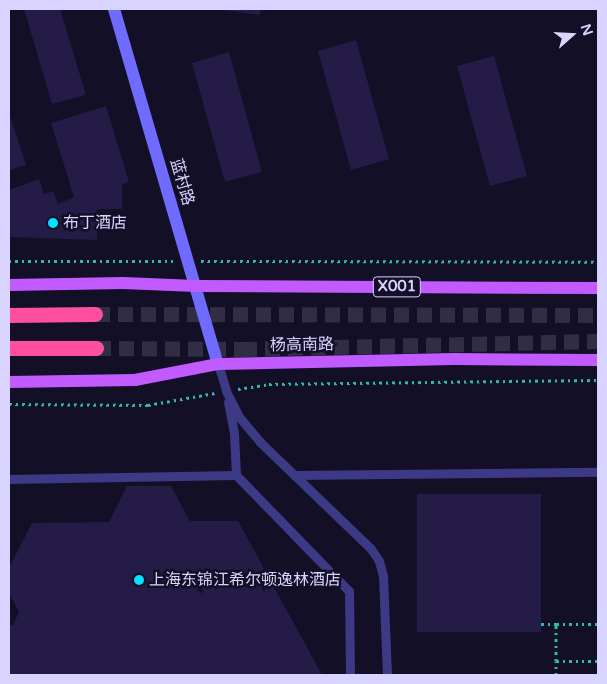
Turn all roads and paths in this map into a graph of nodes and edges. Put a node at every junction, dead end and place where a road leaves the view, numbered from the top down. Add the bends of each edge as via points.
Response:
1 (114, 9) edge
2 (9, 261) edge
3 (189, 261) junction
4 (598, 262) edge
5 (9, 285) edge
6 (196, 286) junction
7 (598, 288) edge
8 (9, 314) edge
9 (95, 314) tunnel mouth
10 (9, 348) edge
11 (96, 348) tunnel mouth
12 (598, 360) edge
13 (218, 364) junction
14 (598, 380) edge
15 (9, 382) edge
16 (226, 392) junction
17 (9, 404) edge
18 (598, 472) edge
19 (236, 475) junction
20 (294, 475) junction
21 (9, 479) edge
22 (541, 624) dead end
23 (556, 624) junction
24 (598, 624) edge
25 (556, 661) junction
26 (598, 661) edge
27 (350, 675) edge
28 (387, 675) edge
29 (556, 675) edge

1 - 3 street, 蓝村路
2 - 3 path
3 - 4 path
3 - 6 street, 蓝村路
5 - 6 main road, X001 via 123,283
6 - 7 main road, X001
6 - 13 street, 蓝村路
8 - 9 highway
10 - 11 highway
12 - 13 main road, 杨高南路 via 454,359
13 - 15 main road, 杨高南路 via 135,380
13 - 16 lane
14 - 16 path via 269,384
16 - 17 path via 148,405
16 - 19 lane via 234,433
16 - 20 lane via 240,418
18 - 20 lane
19 - 21 lane
19 - 27 lane via 348,591
20 - 28 lane via 379,561 384,576
22 - 23 path
23 - 24 path
23 - 25 path
25 - 26 path
25 - 29 path

